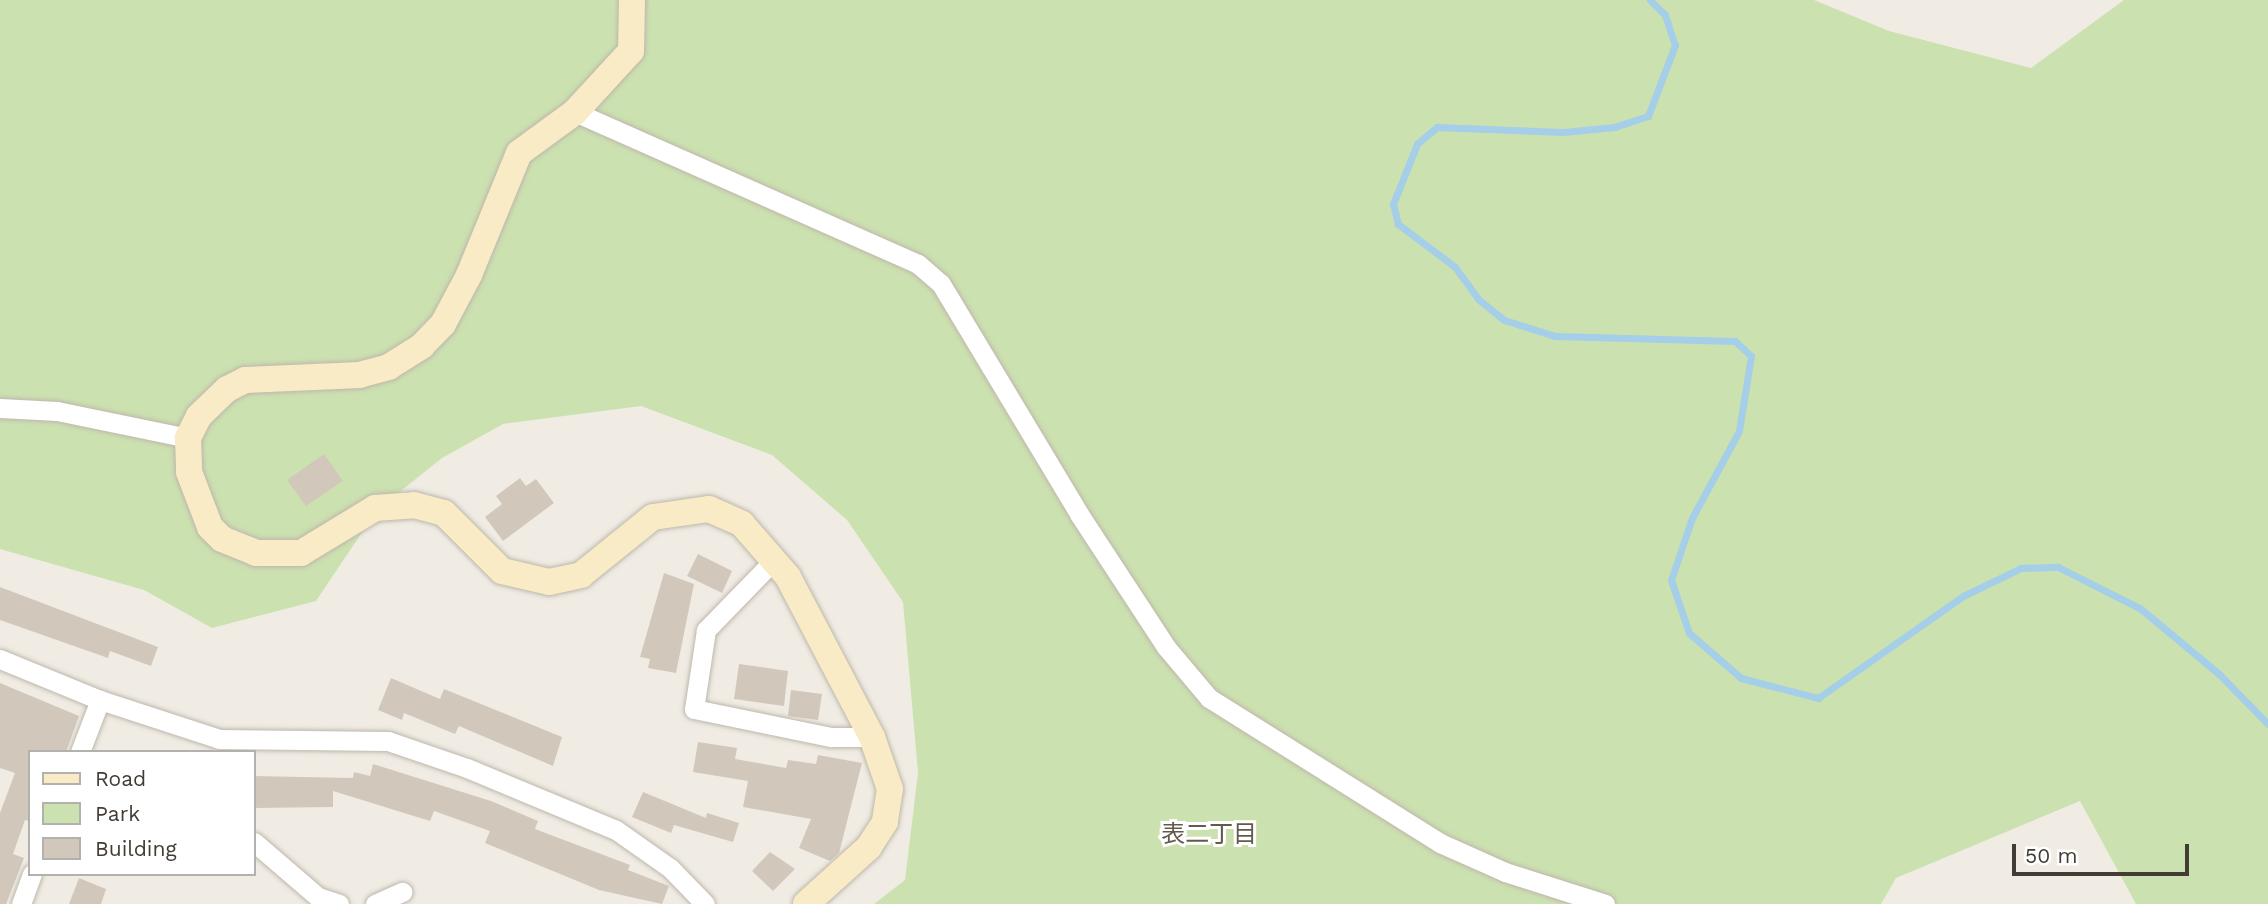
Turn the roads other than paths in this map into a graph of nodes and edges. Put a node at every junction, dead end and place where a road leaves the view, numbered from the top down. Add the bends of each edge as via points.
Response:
1 (632, 0) edge
2 (575, 112) junction
3 (0, 408) edge
4 (188, 438) junction
5 (775, 560) junction
6 (0, 659) edge
7 (100, 700) junction
8 (872, 737) junction
9 (209, 744) edge
10 (81, 750) edge
11 (256, 844) edge
12 (31, 876) edge
13 (402, 892) dead end
14 (20, 904) edge
15 (339, 904) edge
16 (375, 904) edge
17 (705, 904) edge
18 (806, 904) edge
19 (1605, 904) edge

1 - 2 street via 631,51
2 - 4 street via 519,153 469,275 443,324 422,346 388,368 360,375 244,380 212,402
2 - 19 street via 918,264 941,284 1079,514 1166,647 1209,698 1440,843 1505,872
3 - 4 street via 57,411
4 - 5 street via 190,472 211,527 222,539 256,553 301,553 375,508 404,504 444,513 502,571 531,580 581,575 653,517 692,509 724,513 742,524
5 - 8 street
5 - 8 street via 706,630 694,709 831,737
6 - 7 street
7 - 9 street
7 - 10 street
8 - 18 street via 890,789 886,822 869,848
9 - 17 street via 388,741 467,768 616,830 670,868
11 - 15 street via 318,897
12 - 14 street
13 - 16 street

